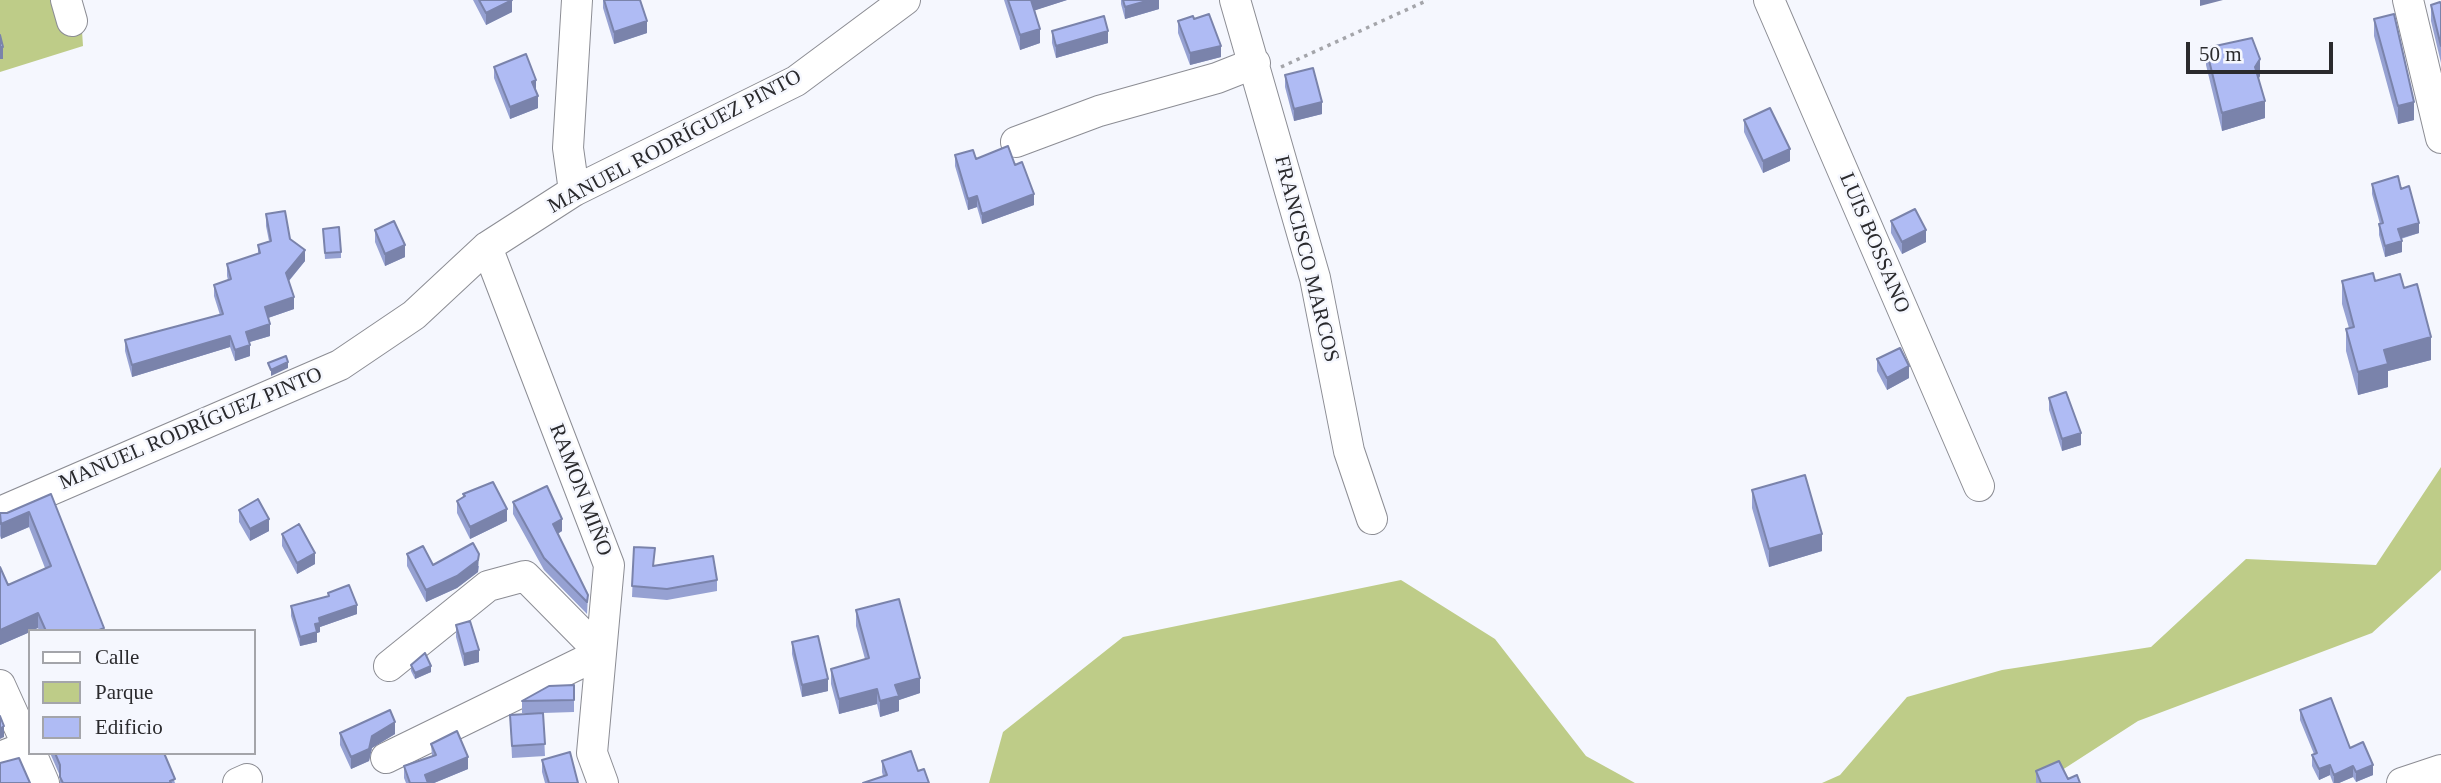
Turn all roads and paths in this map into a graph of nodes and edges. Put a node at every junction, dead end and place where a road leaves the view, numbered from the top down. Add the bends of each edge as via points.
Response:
1 (576, 0) edge
2 (905, 0) edge
3 (1235, 0) edge
4 (1428, 0) edge
5 (1769, 0) edge
6 (2408, 0) edge
7 (1257, 70) junction
8 (2441, 138) edge
9 (1016, 142) dead end
10 (573, 191) junction
11 (487, 247) junction
12 (1979, 486) dead end
13 (0, 512) edge
14 (1372, 519) dead end
15 (601, 653) junction
16 (389, 666) dead end
17 (0, 685) edge
18 (28, 748) edge
19 (28, 750) edge
20 (31, 755) edge
21 (0, 757) edge
22 (386, 758) dead end
23 (2441, 770) edge
24 (44, 783) edge
25 (603, 783) edge
26 (2402, 783) edge

1 - 10 street via 568,148
2 - 10 street, MANUEL RODRÍGUEZ PINTO via 796,81
3 - 7 street, FRANCISCO MARCOS
4 - 7 path
5 - 12 street, LUIS BOSSANO
6 - 8 street
7 - 9 street via 1099,111
7 - 14 street, FRANCISCO MARCOS via 1315,278 1349,451
10 - 11 street, MANUEL RODRÍGUEZ PINTO
11 - 13 street, MANUEL RODRÍGUEZ PINTO via 414,315 340,365
11 - 15 street, RAMON MIÑO via 608,565
15 - 16 street via 526,576 488,586
15 - 22 street
15 - 25 street, RAMON MIÑO via 592,753
17 - 18 street
19 - 21 street
20 - 24 street
23 - 26 street

